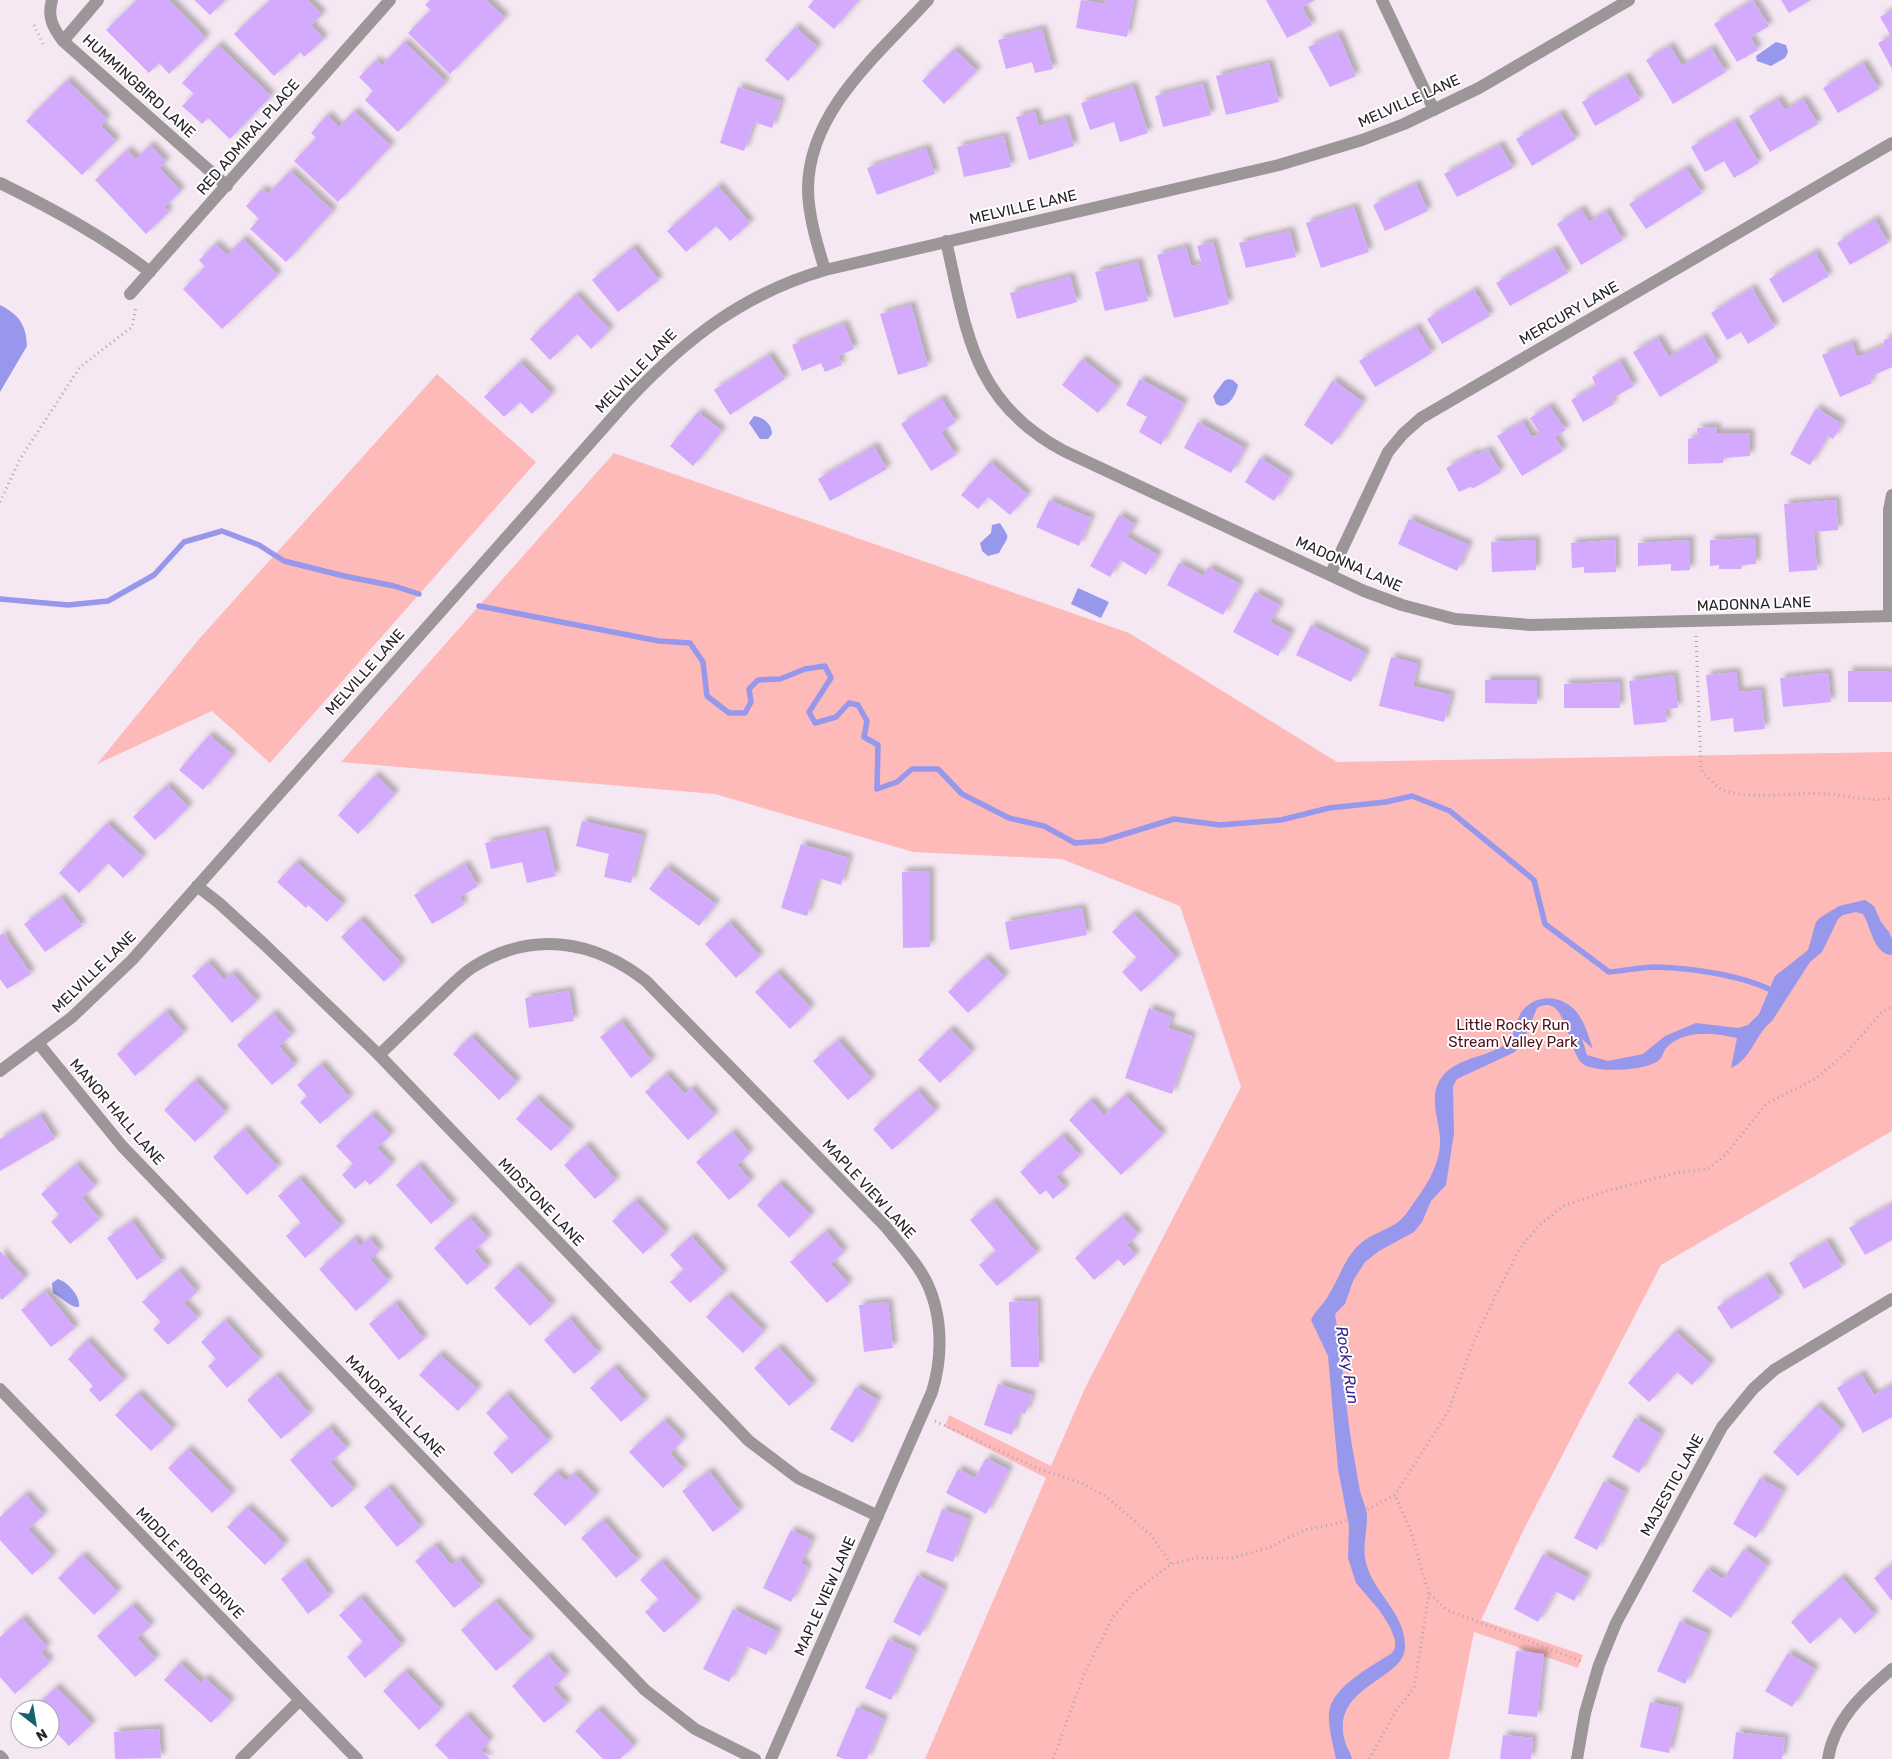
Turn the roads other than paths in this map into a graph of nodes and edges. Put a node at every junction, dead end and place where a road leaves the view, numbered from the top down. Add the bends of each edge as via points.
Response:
1 (52, 0) edge
2 (98, 0) edge
3 (390, 0) edge
4 (928, 0) edge
5 (1382, 0) edge
6 (1628, 0) edge
7 (62, 41) junction
8 (1434, 110) junction
9 (1892, 143) edge
10 (0, 183) edge
11 (226, 186) junction
12 (946, 241) junction
13 (825, 270) junction
14 (150, 272) junction
15 (130, 294) road end
16 (1892, 495) edge
17 (1330, 575) junction
18 (1891, 616) edge
19 (197, 886) junction
20 (39, 1044) junction
21 (379, 1055) junction
22 (0, 1071) edge
23 (1892, 1299) edge
24 (0, 1388) edge
25 (878, 1516) junction
26 (1892, 1669) edge
27 (300, 1700) junction
28 (0, 1756) edge
29 (3, 1759) edge
30 (241, 1759) edge
31 (356, 1759) edge
32 (755, 1759) edge
33 (772, 1759) edge
34 (1577, 1759) edge
35 (1828, 1759) edge

1 - 7 street, HUMMINGBIRD LANE via 51,25
2 - 7 street
3 - 11 street, RED ADMIRAL PLACE
4 - 13 street via 850,86 834,106 819,134 809,171 809,196 817,245
5 - 8 street
6 - 8 street, MELVILLE LANE via 1478,88
7 - 11 street, HUMMINGBIRD LANE
8 - 12 street, MELVILLE LANE via 1362,140 1311,156
9 - 17 street, MERCURY LANE via 1421,418 1388,452
10 - 14 street via 79,224 119,248
11 - 14 street, RED ADMIRAL PLACE
12 - 13 street, MELVILLE LANE
12 - 17 street, MADONNA LANE via 975,358 996,395 1023,424 1064,450
13 - 19 street, MELVILLE LANE via 785,283 750,300 712,323 662,363
14 - 15 street, RED ADMIRAL PLACE
16 - 18 street via 1889,510
17 - 18 street, MADONNA LANE via 1402,605 1455,619 1486,623 1531,625
19 - 20 street, MELVILLE LANE via 110,982
19 - 21 street, MIDSTONE LANE via 265,945
20 - 22 street, MELVILLE LANE
20 - 32 street, MANOR HALL LANE via 122,1146 645,1690 695,1729
21 - 25 street, MIDSTONE LANE via 749,1441 798,1478
21 - 25 street, MAPLE VIEW LANE via 462,975 495,955 526,946 557,944 602,954 630,968 660,995 886,1227 920,1270 931,1293 939,1332 936,1380
23 - 34 street, MAJESTIC LANE via 1774,1370 1753,1389 1722,1427 1616,1623 1585,1713
24 - 27 street, MIDDLE RIDGE DRIVE
25 - 33 street, MAPLE VIEW LANE
26 - 35 street via 1858,1698 1848,1712 1834,1737
27 - 30 street
27 - 31 street, MIDDLE RIDGE DRIVE
28 - 29 street

